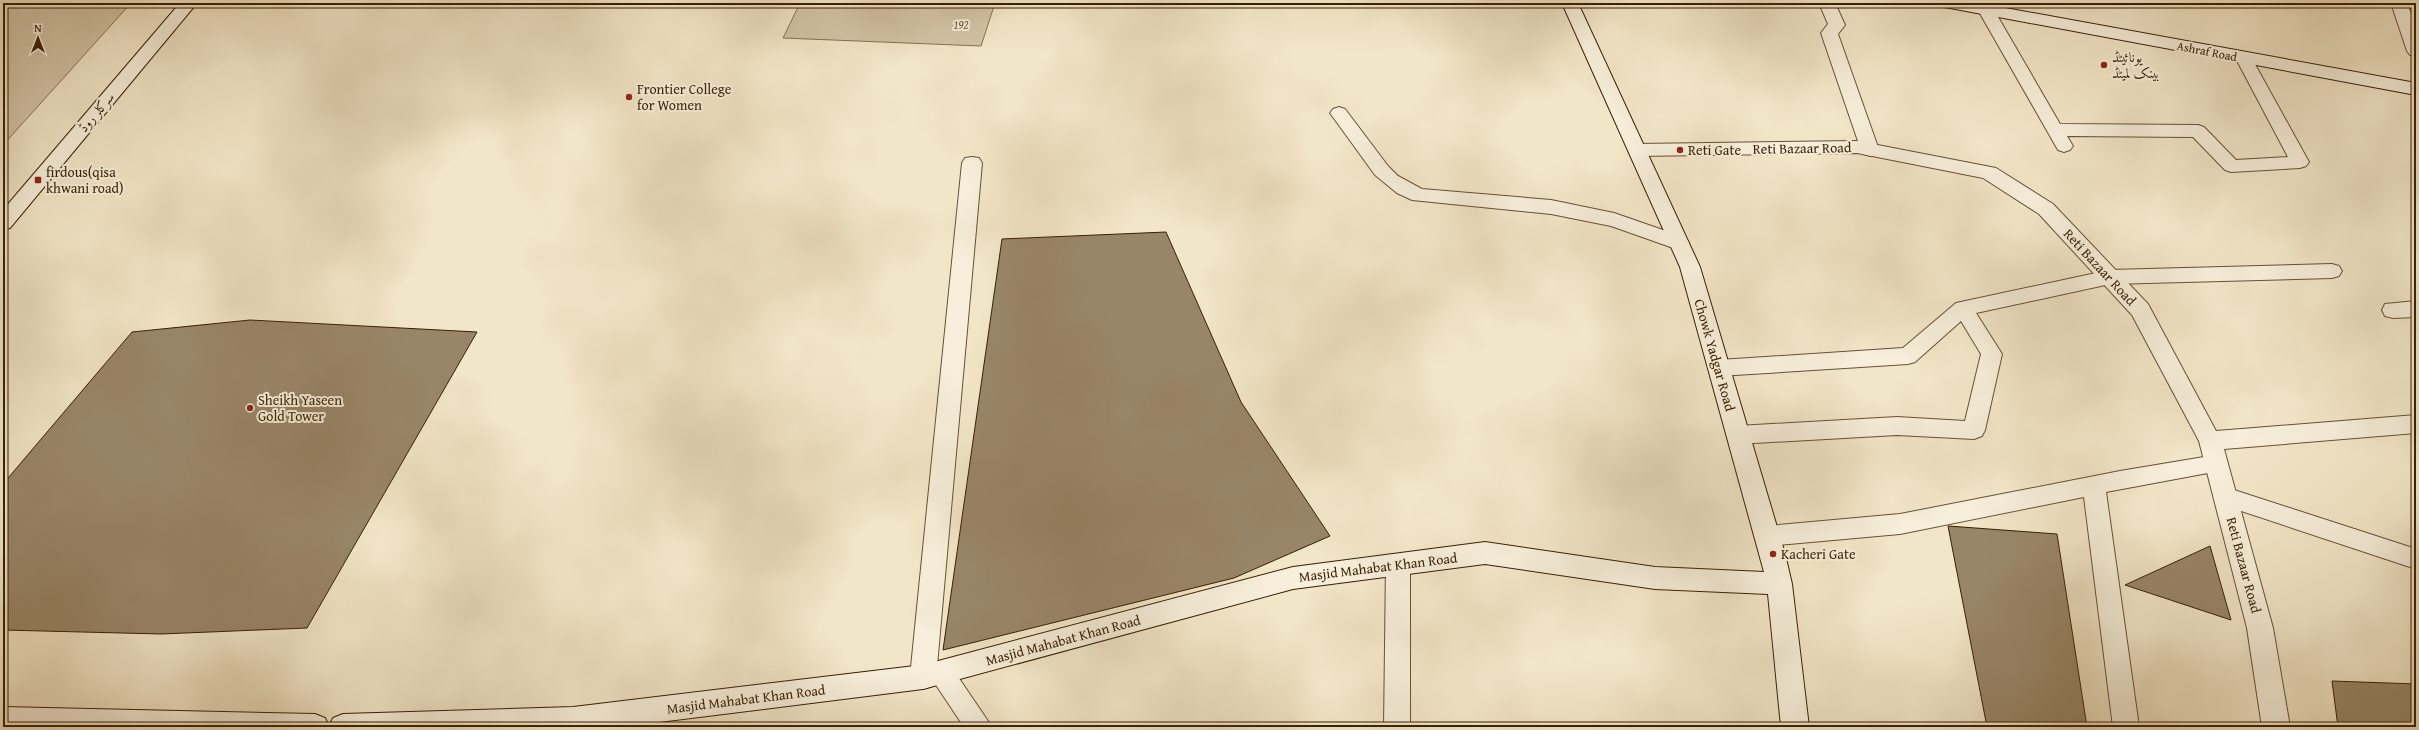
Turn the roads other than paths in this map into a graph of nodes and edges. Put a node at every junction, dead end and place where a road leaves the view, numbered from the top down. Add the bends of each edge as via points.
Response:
1 (189, 3) edge
2 (1570, 3) edge
3 (1827, 3) edge
4 (1950, 3) edge
5 (2399, 3) edge
6 (1986, 10) junction
7 (2416, 51) edge
8 (2243, 57) junction
9 (2416, 89) edge
10 (1339, 113) dead end
11 (2055, 130) junction
12 (2064, 146) dead end
13 (1637, 150) junction
14 (1870, 150) junction
15 (972, 163) dead end
16 (4, 222) edge
17 (1679, 243) junction
18 (2332, 271) dead end
19 (2110, 277) junction
20 (1963, 308) junction
21 (2416, 309) edge
22 (2393, 310) dead end
23 (1719, 368) junction
24 (2416, 424) edge
25 (1738, 435) junction
26 (2210, 441) junction
27 (2216, 464) junction
28 (2094, 486) junction
29 (2225, 496) junction
30 (1768, 536) junction
31 (2416, 559) edge
32 (1398, 564) junction
33 (1779, 584) junction
34 (932, 675) junction
35 (3, 720) edge
36 (610, 721) edge
37 (306, 727) edge
38 (315, 727) edge
39 (344, 727) edge
40 (979, 727) edge
41 (1397, 727) edge
42 (1795, 727) edge
43 (2126, 727) edge
44 (2276, 727) edge

1 - 16 street, سرکلر روڈ
2 - 13 street, Chowk Yadgar Road
3 - 14 lane via 1837,25 1829,33
4 - 6 street, Ashraf Road
5 - 7 street
6 - 8 street, Ashraf Road
6 - 11 lane
8 - 9 street, Ashraf Road
8 - 11 lane via 2300,162 2230,166 2198,130
10 - 17 lane via 1373,165 1401,188 1419,195 1551,207 1614,220
11 - 12 lane
13 - 14 street, Reti Bazaar Road via 1857,147
13 - 17 street, Chowk Yadgar Road
14 - 19 street, Reti Bazaar Road via 1989,173 2046,209
15 - 34 street
17 - 23 street, Chowk Yadgar Road via 1690,268
18 - 19 lane
19 - 20 lane
19 - 26 street, Reti Bazaar Road via 2140,310
20 - 23 lane via 1908,356
20 - 25 lane via 1992,354 1974,430 1897,426
21 - 22 street
23 - 25 street, Chowk Yadgar Road
24 - 26 street
25 - 30 street, Chowk Yadgar Road
26 - 27 street, Reti Bazaar Road
27 - 28 lane
27 - 29 street, Reti Bazaar Road
28 - 30 lane via 1900,524
28 - 43 lane
29 - 31 lane
29 - 44 street, Reti Bazaar Road via 2260,628
30 - 33 street, Chowk Yadgar Road
32 - 33 street, Masjid Mahabat Khan Road via 1485,553 1655,578
32 - 34 street, Masjid Mahabat Khan Road via 1293,578
32 - 41 lane
33 - 42 street, Chowk Yadgar Road
34 - 36 street, Masjid Mahabat Khan Road
34 - 40 lane
35 - 37 street
36 - 39 street, Masjid Mahabat Khan Road
37 - 38 street

